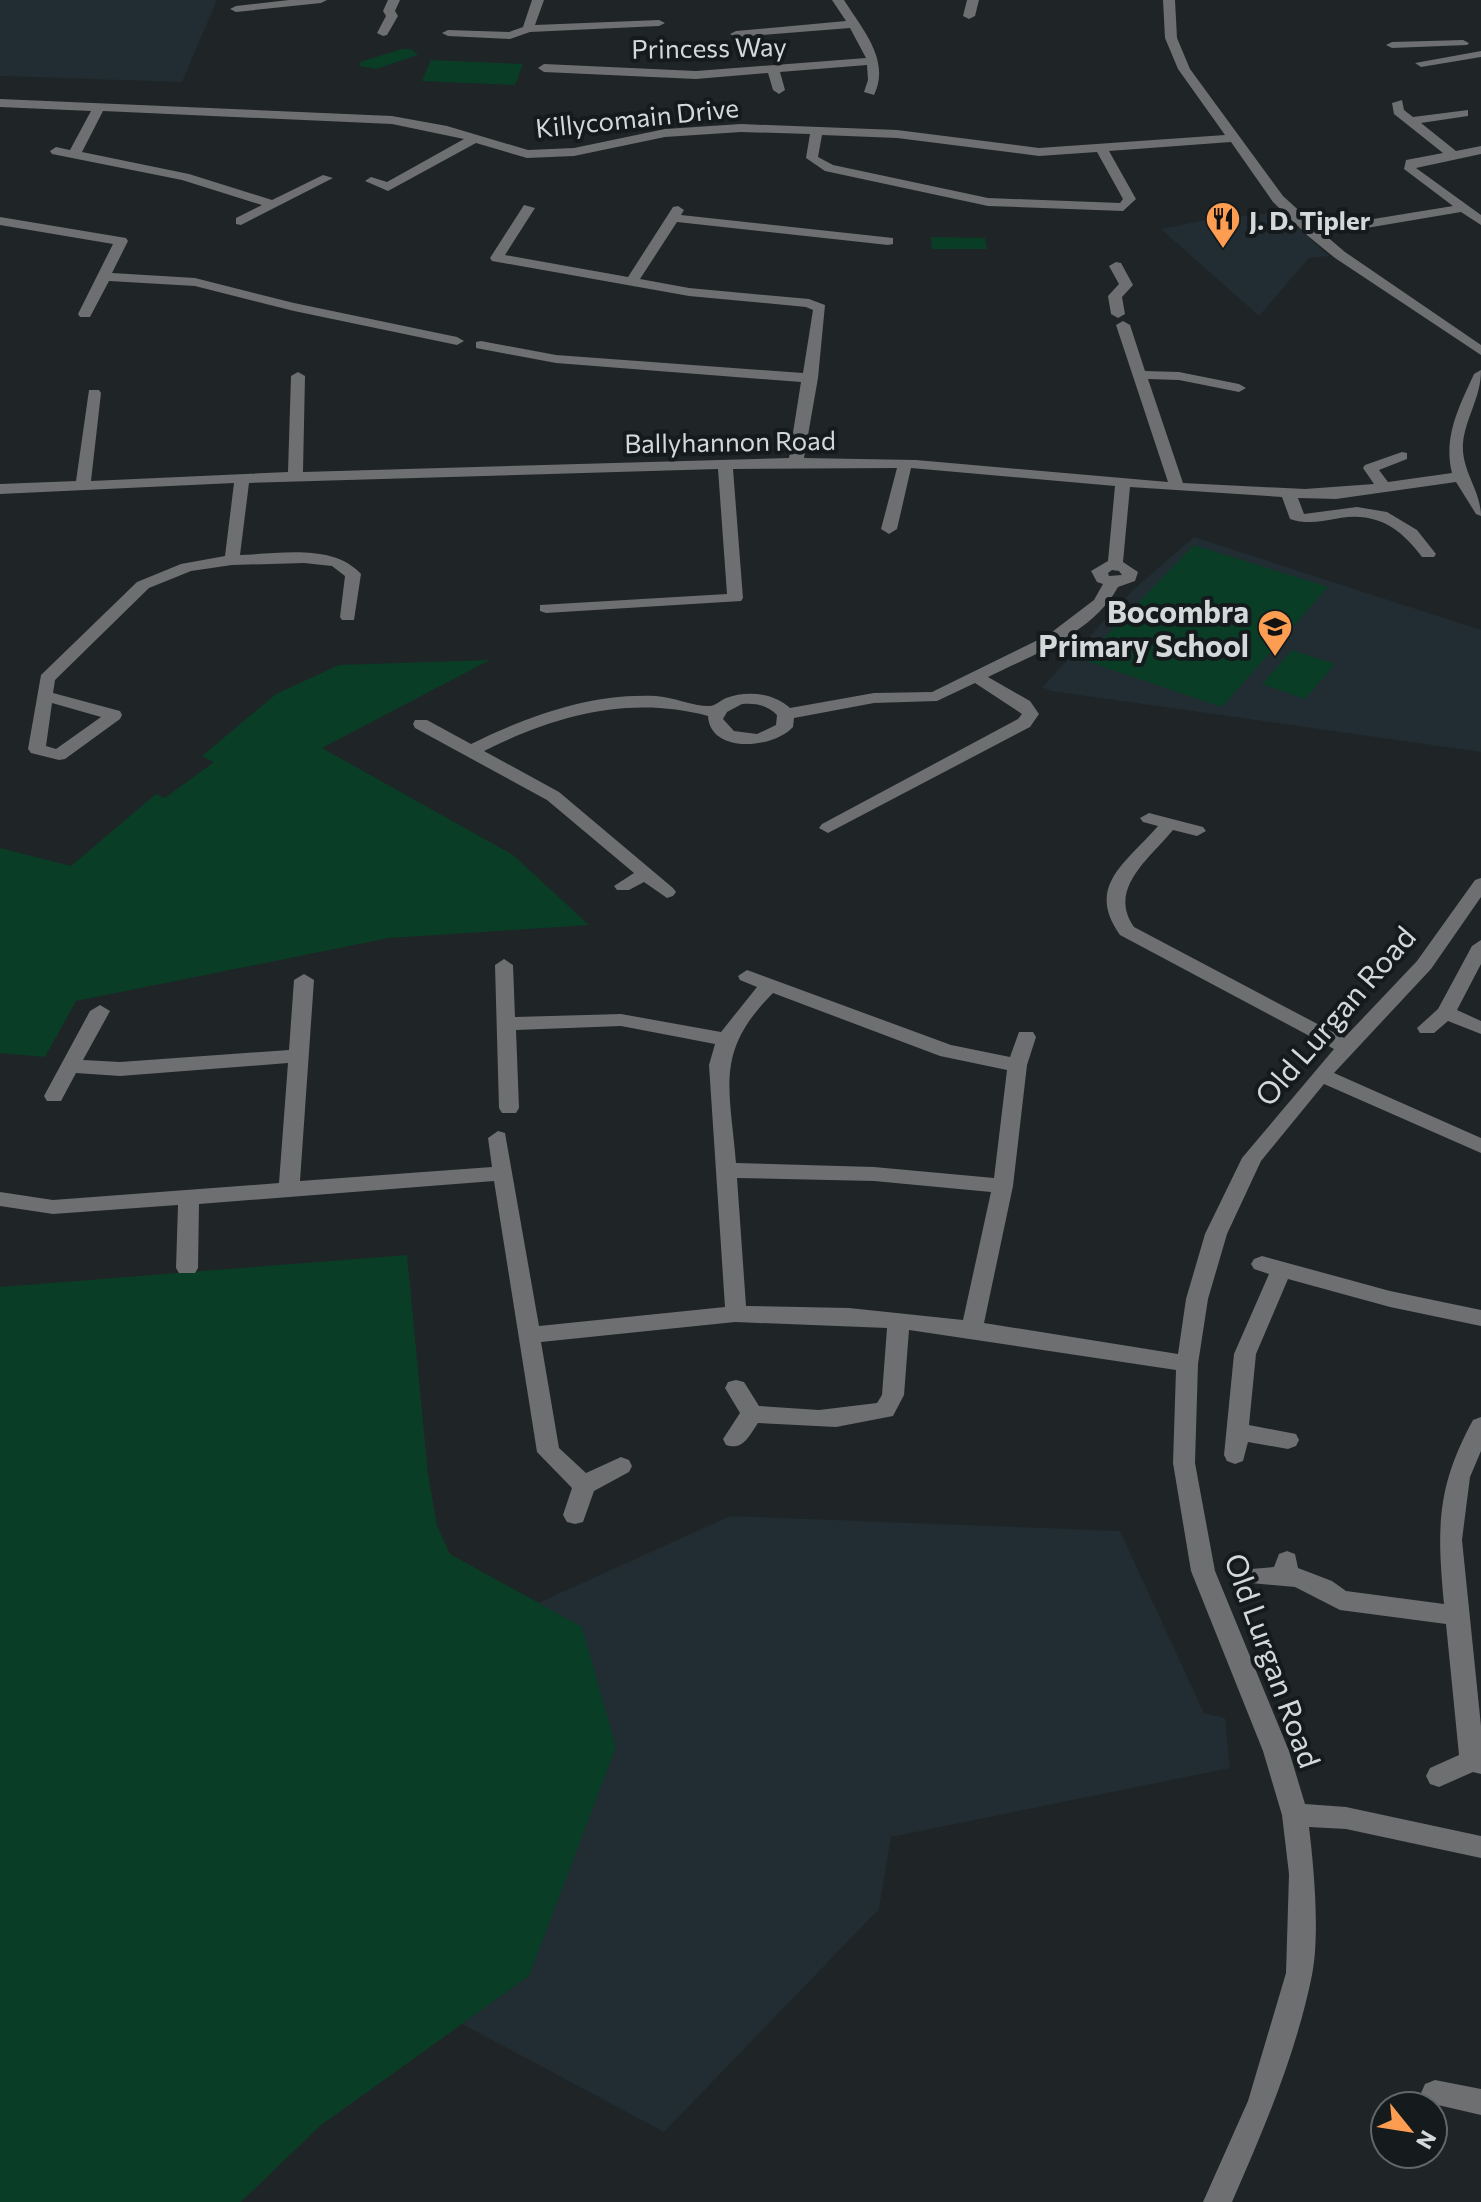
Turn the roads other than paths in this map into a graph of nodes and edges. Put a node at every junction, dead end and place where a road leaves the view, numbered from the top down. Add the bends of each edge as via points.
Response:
1 (321, 0) edge
2 (394, 0) edge
3 (538, 0) edge
4 (838, 0) edge
5 (973, 0) edge
6 (1169, 0) edge
7 (236, 9) dead end
8 (969, 16) dead end
9 (659, 23) dead end
10 (852, 24) junction
11 (528, 29) junction
12 (383, 33) dead end
13 (448, 33) dead end
14 (736, 34) dead end
15 (1463, 43) dead end
16 (1419, 44) junction
17 (1392, 45) dead end
18 (1481, 54) edge
19 (874, 61) junction
20 (1436, 61) junction
21 (1421, 63) dead end
22 (544, 68) dead end
23 (773, 69) junction
24 (779, 90) dead end
25 (870, 92) dead end
26 (0, 103) edge
27 (1398, 103) dead end
28 (99, 107) junction
29 (1464, 113) dead end
30 (1412, 121) junction
31 (816, 132) junction
32 (1234, 138) junction
33 (473, 139) junction
34 (1101, 147) junction
35 (1481, 150) edge
36 (56, 151) dead end
37 (1452, 154) junction
38 (74, 155) junction
39 (327, 178) dead end
40 (371, 181) dead end
41 (274, 205) junction
42 (529, 208) dead end
43 (1465, 208) junction
44 (0, 221) edge
45 (241, 221) dead end
46 (1481, 221) edge
47 (1313, 233) junction
48 (888, 241) dead end
49 (1116, 266) dead end
50 (104, 277) junction
51 (632, 282) junction
52 (85, 314) dead end
53 (1481, 351) edge
54 (1481, 374) edge
55 (1140, 375) junction
56 (298, 376) dead end
57 (811, 378) junction
58 (1239, 388) dead end
59 (94, 393) dead end
60 (1402, 456) dead end
61 (796, 462) junction
62 (725, 464) junction
63 (905, 464) junction
64 (295, 477) junction
65 (1459, 477) junction
66 (242, 478) junction
67 (1123, 482) junction
68 (83, 484) junction
69 (1177, 487) junction
70 (1384, 488) junction
71 (0, 489) edge
72 (1289, 494) junction
73 (1481, 511) edge
74 (889, 529) dead end
75 (1428, 554) dead end
76 (232, 560) junction
77 (546, 608) dead end
78 (348, 617) dead end
79 (976, 677) junction
80 (45, 696) junction
81 (717, 713) junction
82 (786, 714) junction
83 (421, 724) dead end
84 (473, 750) junction
85 (1149, 818) dead end
86 (1169, 824) junction
87 (828, 828) dead end
88 (1197, 831) dead end
89 (647, 874) junction
90 (1481, 884) edge
91 (623, 886) dead end
92 (667, 892) dead end
93 (1481, 946) edge
94 (504, 965) dead end
95 (747, 976) dead end
96 (304, 980) dead end
97 (770, 985) junction
98 (100, 1011) dead end
99 (1446, 1013) junction
100 (507, 1024) junction
101 (1427, 1028) dead end
102 (1481, 1028) edge
103 (1026, 1037) dead end
104 (724, 1039) junction
105 (1346, 1047) junction
106 (298, 1056) junction
107 (1017, 1065) junction
108 (70, 1066) junction
109 (1321, 1075) junction
110 (54, 1096) dead end
111 (509, 1108) dead end
112 (498, 1138) dead end
113 (1481, 1146) edge
114 (726, 1170) junction
115 (502, 1173) junction
116 (1003, 1186) junction
117 (289, 1187) junction
118 (189, 1198) junction
119 (0, 1199) edge
120 (187, 1268) dead end
121 (736, 1314) junction
122 (1481, 1318) edge
123 (899, 1320) junction
124 (972, 1330) junction
125 (530, 1335) junction
126 (1187, 1364) junction
127 (736, 1388) dead end
128 (752, 1414) junction
129 (1481, 1426) edge
130 (1237, 1432) junction
131 (734, 1439) dead end
132 (1288, 1440) dead end
133 (1235, 1455) dead end
134 (621, 1466) dead end
135 (584, 1485) junction
136 (575, 1515) dead end
137 (1259, 1576) dead end
138 (1457, 1616) junction
139 (1477, 1762) edge
140 (1439, 1776) dead end
141 (1295, 1815) junction
142 (1481, 1847) edge
143 (1449, 2096) edge
144 (1481, 2102) edge
145 (1217, 2202) edge

1 - 7 street
2 - 12 street
3 - 11 street
4 - 10 street
5 - 8 street
6 - 32 street via 1171,38 1184,69
9 - 11 street
10 - 14 street
10 - 19 street
11 - 13 street via 510,36
15 - 16 street
16 - 17 street
16 - 20 street
18 - 20 street
19 - 23 street, Princess Way
19 - 25 street via 877,79
20 - 21 street
22 - 23 street, Princess Way via 696,75
23 - 24 street
26 - 28 street, Killycomain Drive
27 - 30 street via 1398,111
28 - 33 street, Killycomain Drive via 392,120
28 - 38 street
29 - 30 street
30 - 37 street
31 - 33 street, Killycomain Drive via 741,128 665,133 574,152 527,154
31 - 34 street, Killycomain Drive via 897,134 1039,152
31 - 34 street via 812,158 829,168 988,202 1123,207 1130,199
32 - 34 street, Killycomain Drive
32 - 47 street via 1278,199
33 - 40 street via 388,187
35 - 37 street
36 - 38 street
37 - 43 street via 1415,160 1410,169
38 - 41 street via 185,177
39 - 41 street
41 - 45 street
42 - 51 street via 497,258
43 - 46 street
43 - 47 street
44 - 50 street via 121,241
47 - 53 street
48 - 51 street via 676,214
49 - 55 street via 1126,285 1115,296
50 - 52 street
50 - 57 street via 195,282 556,359
51 - 57 street via 820,308
54 - 65 street via 1459,425 1453,456
55 - 58 street via 1179,376
55 - 69 street
56 - 64 street
57 - 61 street
59 - 68 street
60 - 70 street via 1370,468
61 - 62 street, Ballyhannon Road
61 - 63 street, Ballyhannon Road
62 - 64 street, Ballyhannon Road
62 - 77 street via 735,598
63 - 67 street, Ballyhannon Road
63 - 74 street
64 - 66 street, Ballyhannon Road
65 - 70 street, Ballyhannon Road
65 - 73 street
66 - 68 street, Ballyhannon Road
66 - 76 street
67 - 69 street, Ballyhannon Road
67 - 79 street via 1114,574 1101,603 1054,638
68 - 71 street, Ballyhannon Road
69 - 72 street, Ballyhannon Road
70 - 72 street, Ballyhannon Road
72 - 75 street via 1295,516 1306,520 1344,513 1400,521
76 - 78 street via 336,562 353,574
76 - 80 street via 187,567 143,585 47,679
79 - 82 street via 918,700 876,698
79 - 87 street via 1024,705 1031,714 1024,723
80 - 80 street via 37,749 59,755 114,715
81 - 82 street via 730,702 752,698 774,703
81 - 82 street via 718,726 744,739 777,733
81 - 84 street via 692,704 579,708 529,722
83 - 84 street
84 - 89 street via 553,796
85 - 86 street
86 - 88 street
86 - 105 street via 1114,893 1113,906 1127,931
89 - 91 street
89 - 92 street
90 - 105 street, Old Lurgan Road via 1424,965
93 - 99 street
94 - 100 street
95 - 97 street
96 - 106 street
97 - 104 street
97 - 107 street via 947,1051
98 - 108 street
99 - 101 street
99 - 102 street
100 - 104 street via 621,1020
100 - 111 street
103 - 107 street
104 - 114 street via 719,1065
105 - 109 street, Old Lurgan Road
106 - 108 street via 120,1069
106 - 117 street
107 - 116 street
108 - 110 street
109 - 113 street
109 - 126 street, Old Lurgan Road via 1252,1158 1216,1234 1197,1299
112 - 115 street
114 - 116 street via 874,1174
114 - 121 street
115 - 117 street
115 - 125 street
116 - 124 street
117 - 118 street
118 - 119 street via 53,1207
118 - 120 street
121 - 123 street
121 - 125 street
122 - 130 street via 1271,1268 1245,1354
123 - 124 street
123 - 128 street via 893,1395 885,1410 869,1415
124 - 126 street
125 - 135 street via 548,1452
126 - 141 street, Old Lurgan Road via 1184,1463 1203,1571 1276,1751
127 - 128 street
128 - 131 street
129 - 138 street via 1458,1477 1450,1540
130 - 132 street
130 - 133 street
134 - 135 street
135 - 136 street
137 - 138 street via 1286,1569 1340,1600
138 - 139 street
139 - 140 street
141 - 142 street via 1346,1818
141 - 145 street, Old Lurgan Road via 1302,1874 1299,1973 1262,2102
143 - 144 street

